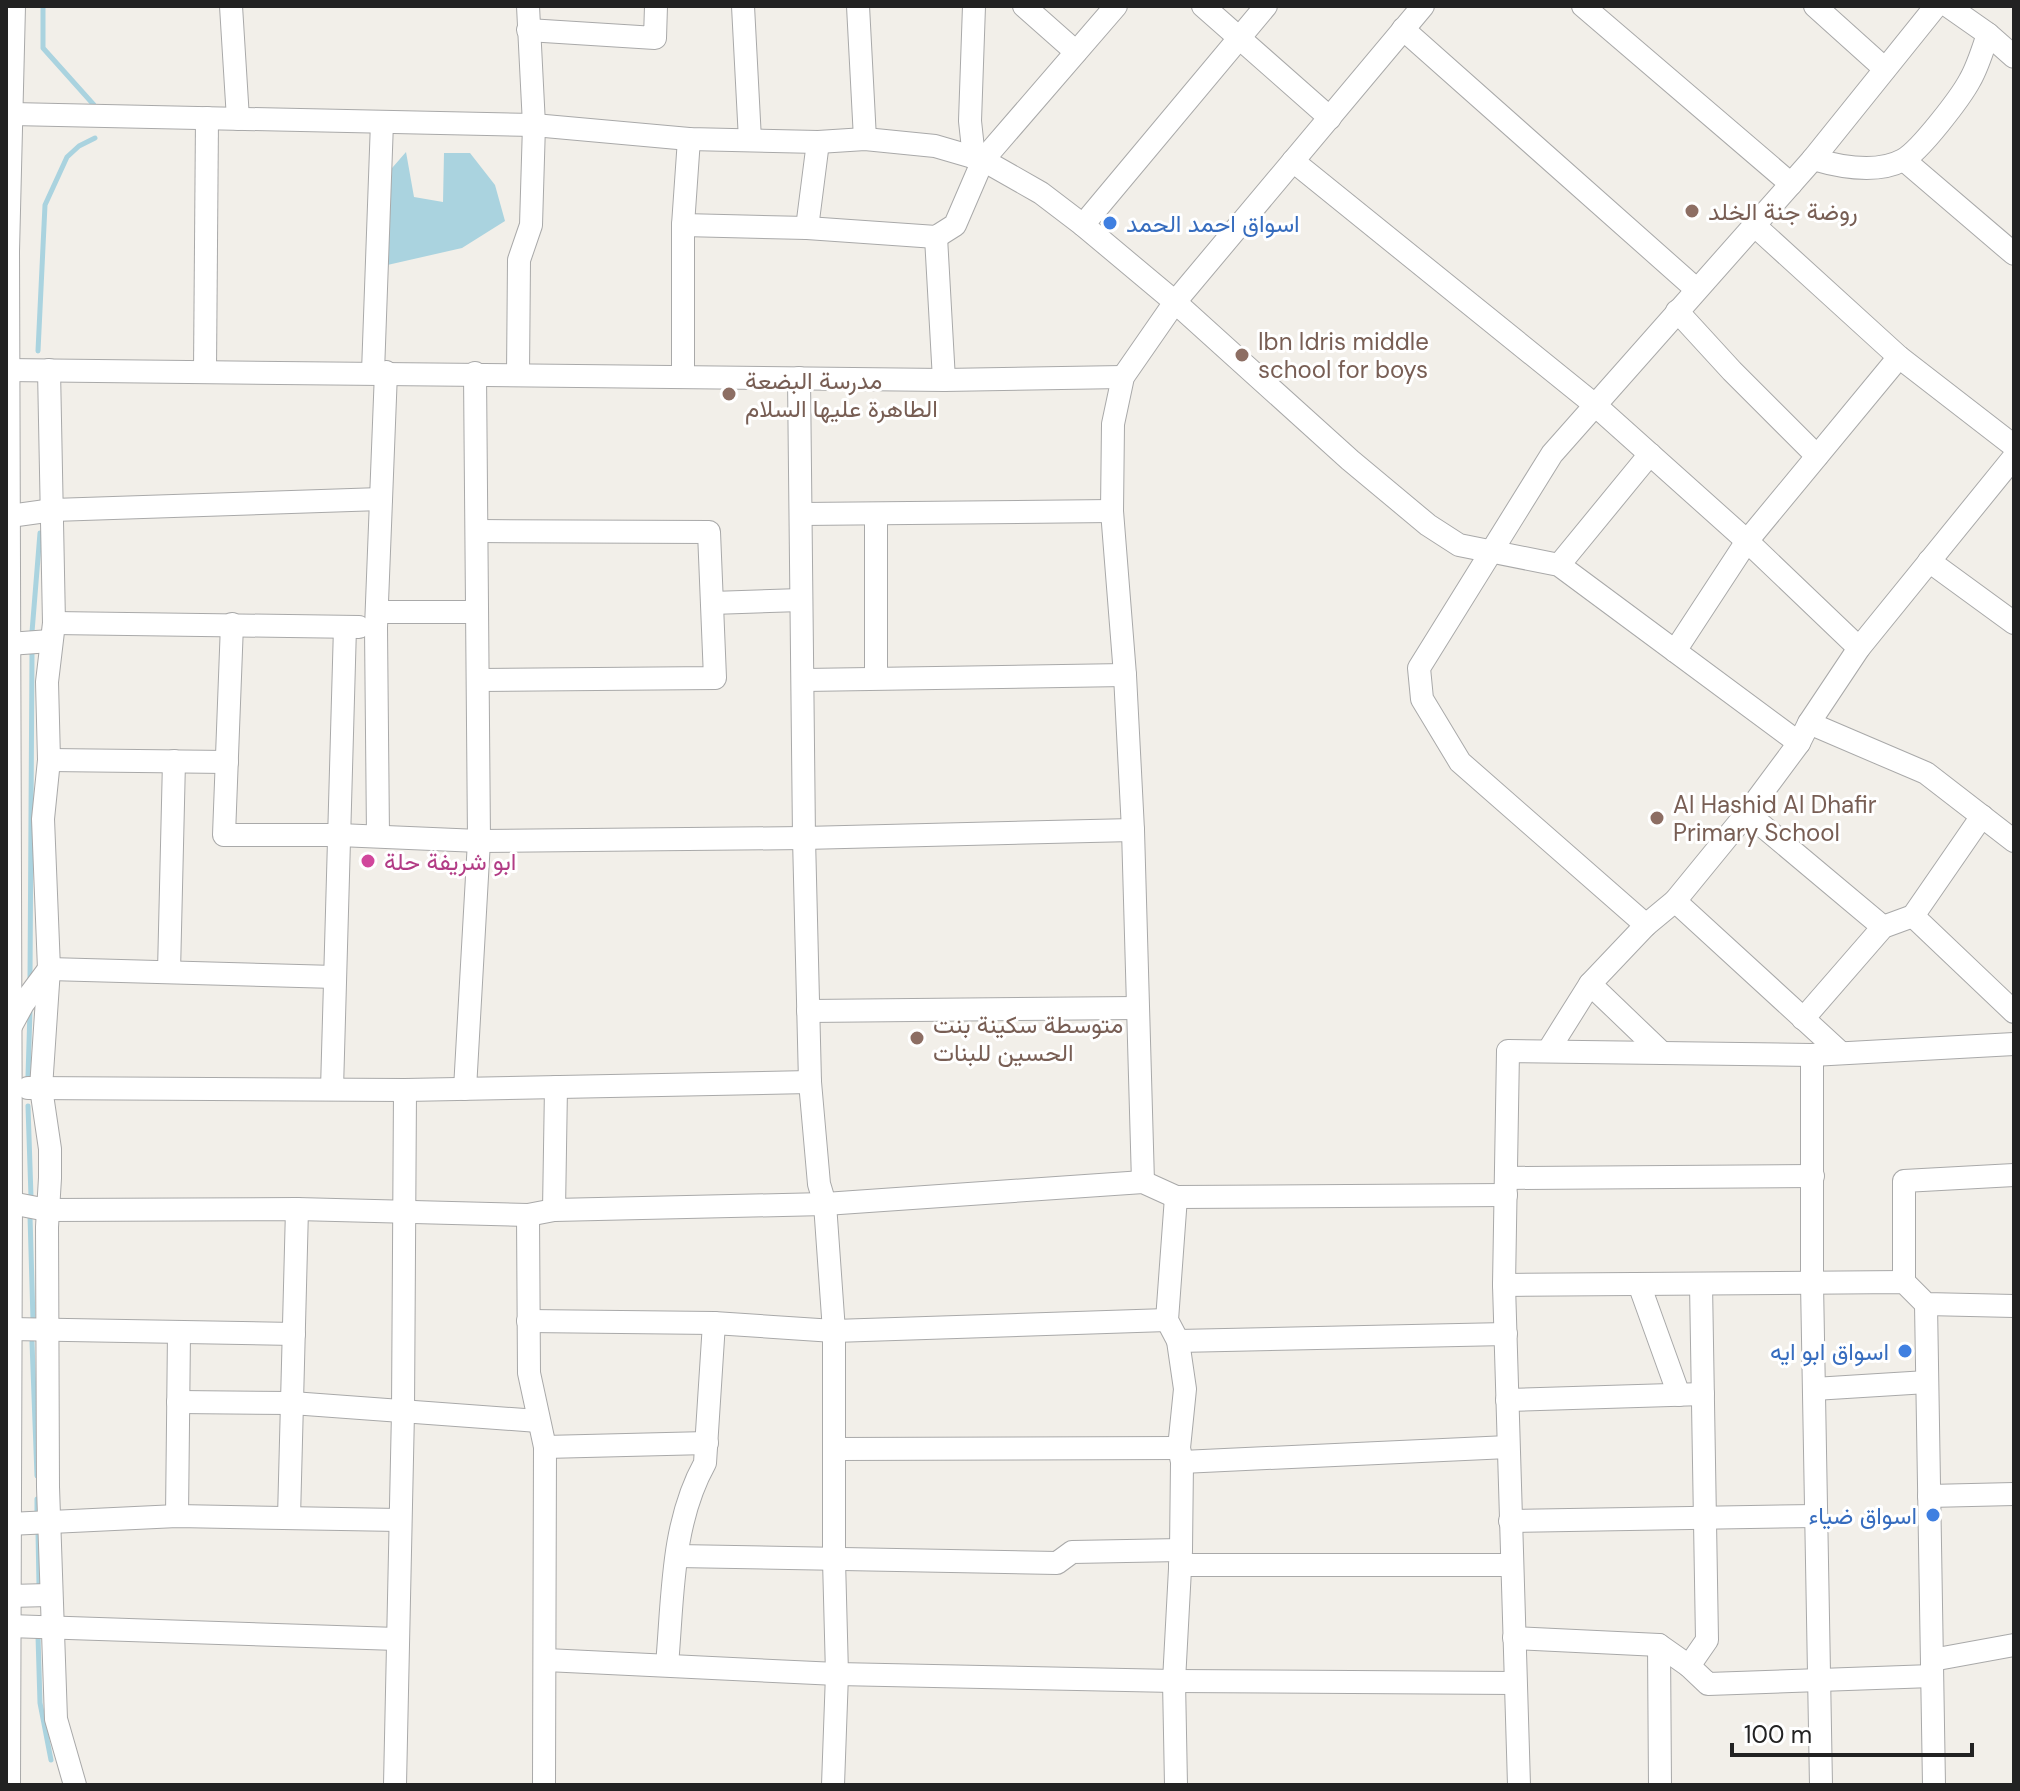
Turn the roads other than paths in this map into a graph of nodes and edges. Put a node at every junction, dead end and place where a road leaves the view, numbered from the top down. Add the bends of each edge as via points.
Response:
1 (14, 6) edge
2 (231, 6) edge
3 (528, 6) edge
4 (656, 6) edge
5 (743, 6) edge
6 (858, 6) edge
7 (974, 6) edge
8 (1024, 6) edge
9 (1116, 6) edge
10 (1203, 6) edge
11 (1266, 6) edge
12 (1423, 6) edge
13 (1583, 6) edge
14 (1936, 6) edge
15 (1948, 6) edge
16 (1817, 7) edge
17 (1403, 29) junction
18 (528, 30) junction
19 (1988, 34) junction
20 (1239, 37) junction
21 (1076, 52) junction
22 (2014, 57) edge
23 (1885, 69) junction
24 (12, 114) junction
25 (207, 118) junction
26 (1330, 118) junction
27 (238, 119) junction
28 (382, 122) junction
29 (534, 125) junction
30 (689, 139) junction
31 (865, 139) junction
32 (750, 140) junction
33 (818, 142) junction
34 (978, 159) junction
35 (1813, 159) junction
36 (1904, 160) junction
37 (1293, 161) junction
38 (1791, 184) junction
39 (683, 225) junction
40 (1083, 225) junction
41 (1754, 225) junction
42 (807, 228) junction
43 (936, 237) junction
44 (7, 251) edge
45 (2014, 254) edge
46 (1696, 289) junction
47 (1175, 302) junction
48 (1677, 311) junction
49 (1899, 357) junction
50 (7, 370) edge
51 (49, 370) junction
52 (205, 371) junction
53 (379, 372) junction
54 (475, 373) junction
55 (518, 374) junction
56 (683, 376) junction
57 (1123, 377) junction
58 (799, 378) junction
59 (944, 380) junction
60 (1595, 405) junction
61 (1650, 454) junction
62 (1817, 456) junction
63 (2013, 458) edge
64 (381, 499) junction
65 (53, 510) junction
66 (1112, 511) junction
67 (801, 514) junction
68 (876, 515) junction
69 (10, 516) junction
70 (477, 531) junction
71 (1747, 541) junction
72 (1491, 553) junction
73 (1929, 561) junction
74 (1559, 565) junction
75 (801, 600) junction
76 (712, 603) junction
77 (477, 612) junction
78 (376, 620) junction
79 (2014, 623) edge
80 (232, 624) junction
81 (345, 627) junction
82 (52, 632) junction
83 (9, 644) junction
84 (1859, 648) junction
85 (1675, 651) junction
86 (1125, 675) junction
87 (876, 677) junction
88 (478, 680) junction
89 (804, 680) junction
90 (1804, 733) junction
91 (7, 742) edge
92 (49, 760) junction
93 (174, 761) junction
94 (227, 762) junction
95 (1747, 813) junction
96 (1982, 816) junction
97 (1133, 830) junction
98 (339, 835) junction
99 (378, 836) junction
100 (804, 838) junction
101 (479, 841) junction
102 (2014, 841) edge
103 (7, 857) edge
104 (1675, 901) junction
105 (1913, 916) junction
106 (1646, 925) junction
107 (1883, 927) junction
108 (49, 969) junction
109 (169, 972) junction
110 (335, 977) junction
111 (1590, 984) junction
112 (1137, 1008) junction
113 (808, 1011) junction
114 (2014, 1012) edge
115 (1803, 1019) junction
116 (9, 1030) junction
117 (2014, 1044) edge
118 (1548, 1051) junction
119 (1662, 1053) junction
120 (1841, 1053) junction
121 (1812, 1055) junction
122 (810, 1082) junction
123 (556, 1087) junction
124 (9, 1088) junction
125 (41, 1088) junction
126 (332, 1089) junction
127 (465, 1089) junction
128 (405, 1090) junction
129 (2014, 1175) edge
130 (1813, 1176) junction
131 (1143, 1182) junction
132 (1506, 1187) junction
133 (1176, 1197) junction
134 (8, 1202) edge
135 (825, 1204) junction
136 (297, 1209) junction
137 (47, 1210) junction
138 (554, 1210) junction
139 (404, 1212) junction
140 (528, 1215) junction
141 (1904, 1282) junction
142 (1812, 1283) junction
143 (1639, 1284) junction
144 (1701, 1284) junction
145 (1504, 1285) junction
146 (1926, 1304) junction
147 (2014, 1306) edge
148 (1167, 1320) junction
149 (528, 1321) junction
150 (714, 1323) junction
151 (10, 1329) junction
152 (47, 1330) junction
153 (834, 1331) junction
154 (179, 1332) junction
155 (294, 1334) junction
156 (1506, 1334) junction
157 (1178, 1341) junction
158 (1927, 1382) junction
159 (1814, 1389) junction
160 (1703, 1394) junction
161 (1679, 1395) junction
162 (1507, 1400) junction
163 (178, 1402) junction
164 (292, 1403) junction
165 (403, 1412) junction
166 (538, 1421) junction
167 (707, 1443) junction
168 (545, 1447) junction
169 (1508, 1447) junction
170 (835, 1449) junction
171 (1181, 1455) junction
172 (8, 1481) edge
173 (48, 1487) junction
174 (2014, 1494) edge
175 (1929, 1496) junction
176 (177, 1516) junction
177 (1816, 1516) junction
178 (289, 1518) junction
179 (1704, 1518) junction
180 (399, 1520) junction
181 (1510, 1521) junction
182 (49, 1523) junction
183 (9, 1524) junction
184 (677, 1556) junction
185 (1181, 1557) junction
186 (834, 1560) junction
187 (1511, 1565) junction
188 (50, 1595) junction
189 (9, 1596) junction
190 (9, 1626) junction
191 (51, 1626) junction
192 (1514, 1638) junction
193 (397, 1639) junction
194 (1659, 1645) junction
195 (2014, 1645) edge
196 (546, 1660) junction
197 (667, 1665) junction
198 (1689, 1666) junction
199 (1932, 1668) junction
200 (837, 1674) junction
201 (1174, 1681) junction
202 (1819, 1681) junction
203 (1515, 1683) junction
204 (9, 1785) edge
205 (75, 1785) edge
206 (395, 1785) edge
207 (544, 1785) edge
208 (833, 1785) edge
209 (1176, 1785) edge
210 (1519, 1785) edge
211 (1660, 1785) edge
212 (1821, 1785) edge
213 (1934, 1785) edge

1 - 24 street
2 - 27 street
3 - 18 street
4 - 18 street via 655,38
5 - 32 street
6 - 31 street
7 - 34 street via 970,121
8 - 21 street
9 - 21 street
10 - 20 street
11 - 20 street
12 - 17 street
13 - 38 street
14 - 23 street
15 - 19 street
16 - 23 street
17 - 26 street
17 - 46 street
18 - 29 street
19 - 22 street
19 - 36 street via 1970,81
20 - 26 street
20 - 40 street
21 - 34 street
23 - 35 street
24 - 25 street
24 - 44 street
25 - 27 street
25 - 52 street
26 - 37 street
27 - 28 street
28 - 29 street
28 - 53 street
29 - 30 street
29 - 55 street via 531,225 519,260
30 - 32 street
30 - 39 street
31 - 33 street
31 - 34 street via 935,146
32 - 33 street
33 - 42 street
34 - 40 street via 1041,193
34 - 43 street via 955,225
35 - 36 street via 1839,167
35 - 38 street
36 - 45 street
37 - 47 street
37 - 60 street
38 - 41 street
39 - 42 street
39 - 56 street
40 - 47 street
41 - 46 street
41 - 49 street
42 - 43 street
43 - 59 street
44 - 50 street
46 - 48 street
47 - 57 street
47 - 72 street via 1428,525 1459,545
48 - 60 street
48 - 62 street
49 - 62 street
49 - 63 street
50 - 51 street
50 - 69 street
51 - 52 street
51 - 65 street
52 - 53 street
53 - 54 street
53 - 64 street
54 - 55 street
54 - 70 street
55 - 56 street
56 - 58 street
57 - 59 street
57 - 66 street via 1113,424
58 - 59 street
58 - 67 street
60 - 61 street
60 - 72 street via 1552,454
61 - 71 street
61 - 74 street
62 - 71 street
63 - 73 street
64 - 65 street
64 - 78 street
65 - 69 street
65 - 82 street
66 - 68 street
66 - 86 street
67 - 68 street
67 - 75 street
68 - 87 street
69 - 83 street
70 - 76 street via 709,532
70 - 77 street
71 - 84 street
71 - 85 street
72 - 74 street
72 - 106 street via 1419,668 1422,699 1460,762
73 - 79 street
73 - 84 street
74 - 85 street
75 - 76 street
75 - 89 street
76 - 88 street via 715,678
77 - 78 street
77 - 88 street
78 - 81 street
78 - 99 street
80 - 81 street
80 - 82 street
80 - 94 street
81 - 98 street
82 - 83 street
82 - 92 street
83 - 91 street
84 - 90 street
85 - 90 street
86 - 87 street
86 - 97 street
87 - 89 street
88 - 101 street
89 - 100 street
90 - 95 street
90 - 96 street via 1926,773
91 - 103 street
92 - 93 street
92 - 108 street via 43,819
93 - 94 street
93 - 109 street
94 - 98 street via 224,835
95 - 104 street
95 - 107 street
96 - 102 street
96 - 105 street
97 - 100 street
97 - 112 street
98 - 99 street
98 - 110 street
99 - 101 street
100 - 101 street
100 - 113 street
101 - 127 street
103 - 116 street
104 - 106 street
104 - 115 street
105 - 107 street
105 - 114 street
106 - 111 street
107 - 115 street
108 - 109 street
108 - 116 street
108 - 125 street
109 - 110 street
110 - 126 street
111 - 118 street
111 - 119 street
112 - 113 street
112 - 131 street
113 - 122 street
115 - 120 street
116 - 124 street
117 - 120 street
118 - 119 street
118 - 132 street via 1508,1051
119 - 121 street
120 - 121 street
121 - 130 street
122 - 123 street
122 - 135 street
123 - 127 street
123 - 138 street
124 - 125 street
124 - 134 street
125 - 126 street
125 - 137 street via 50,1149
126 - 128 street
127 - 128 street
128 - 139 street
129 - 141 street via 1904,1181
130 - 132 street
130 - 142 street
131 - 133 street
131 - 135 street
132 - 133 street
132 - 145 street
133 - 148 street
134 - 137 street
134 - 151 street
135 - 138 street
135 - 153 street
136 - 137 street
136 - 139 street
136 - 155 street
137 - 152 street
138 - 140 street
139 - 140 street
139 - 165 street
140 - 149 street
141 - 142 street
141 - 146 street
142 - 144 street
142 - 159 street
143 - 144 street
143 - 145 street
143 - 161 street
144 - 160 street
145 - 156 street
146 - 147 street
146 - 158 street
148 - 153 street
148 - 157 street
149 - 150 street
149 - 166 street via 529,1373
150 - 153 street
150 - 167 street
151 - 152 street
151 - 172 street
152 - 154 street
152 - 173 street
153 - 170 street
154 - 155 street
154 - 163 street
155 - 164 street
156 - 157 street
156 - 162 street
157 - 171 street via 1185,1389
158 - 159 street
158 - 175 street
159 - 177 street
160 - 161 street
160 - 179 street
161 - 162 street
162 - 169 street
163 - 164 street
163 - 176 street
164 - 165 street
164 - 178 street
165 - 166 street
165 - 180 street
166 - 168 street
167 - 168 street
167 - 184 street via 705,1463 681,1525
168 - 196 street
169 - 171 street
169 - 181 street
170 - 171 street
170 - 186 street
171 - 185 street
172 - 173 street
172 - 183 street
173 - 182 street
174 - 175 street
175 - 199 street
176 - 178 street
176 - 182 street
177 - 179 street
177 - 202 street
178 - 180 street
179 - 181 street
179 - 198 street via 1707,1640
180 - 193 street
181 - 187 street
182 - 183 street
182 - 188 street
183 - 189 street
184 - 186 street
184 - 197 street
185 - 186 street via 1072,1552 1057,1563
185 - 187 street
185 - 201 street
186 - 200 street
187 - 192 street
188 - 189 street
188 - 191 street
189 - 190 street
190 - 191 street
190 - 204 street
191 - 193 street
191 - 205 street via 56,1719
192 - 194 street
192 - 203 street
193 - 206 street
194 - 198 street
194 - 211 street
195 - 199 street
196 - 197 street
196 - 207 street
197 - 200 street
198 - 202 street via 1708,1684
199 - 202 street
199 - 213 street
200 - 201 street
200 - 208 street
201 - 203 street
201 - 209 street
202 - 212 street
203 - 210 street

